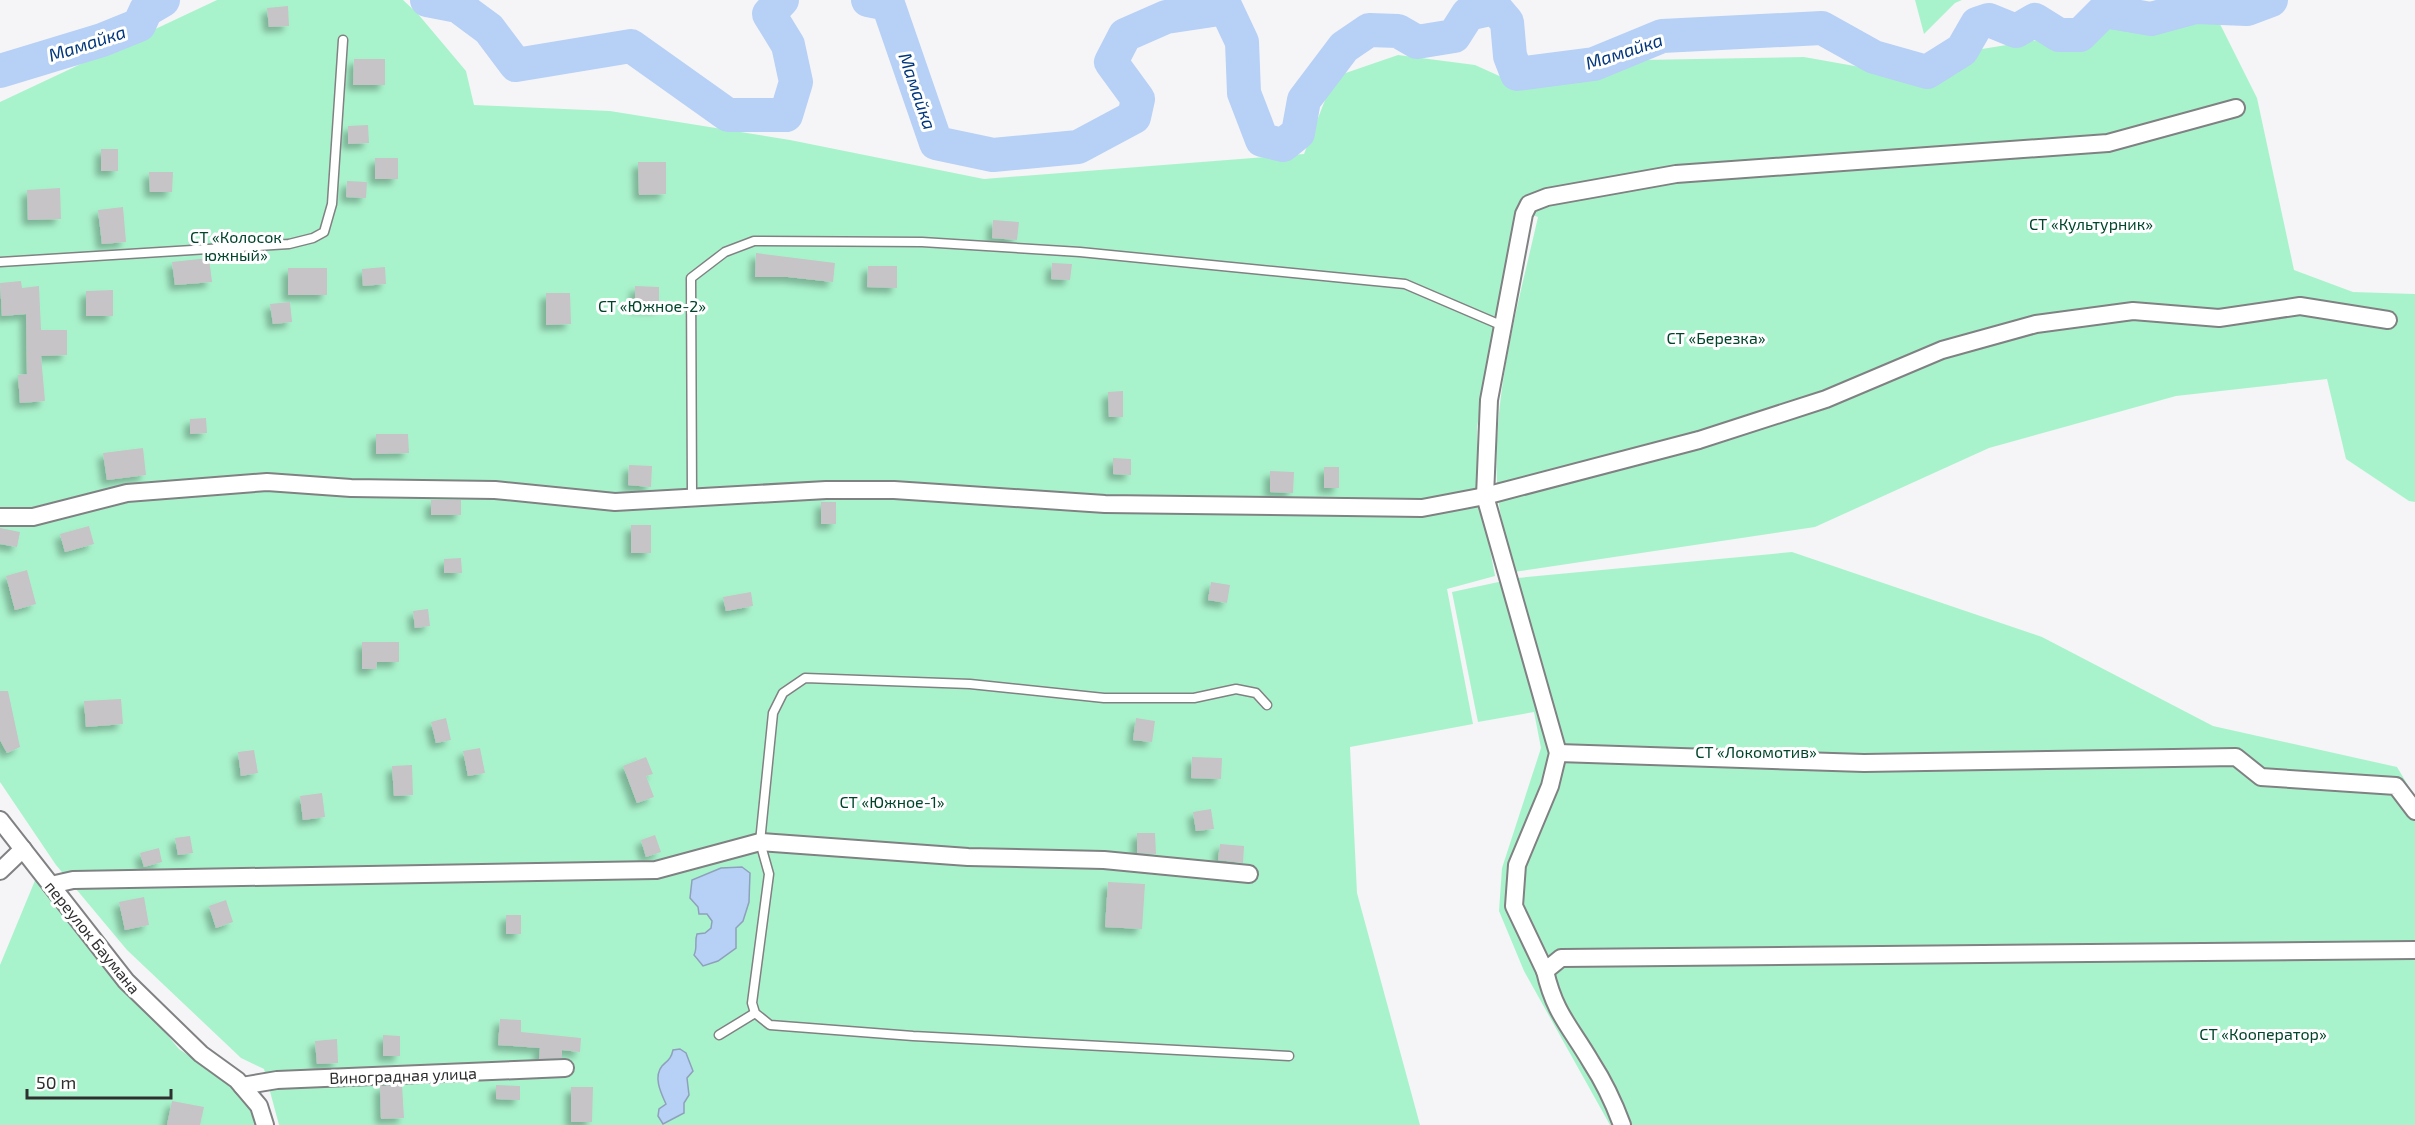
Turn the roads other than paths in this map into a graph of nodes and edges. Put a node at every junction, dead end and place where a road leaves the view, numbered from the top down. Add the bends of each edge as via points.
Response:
1 (343, 40) dead end
2 (2236, 108) dead end
3 (0, 262) edge
4 (2388, 320) dead end
5 (1503, 326) junction
6 (692, 496) junction
7 (1485, 496) junction
8 (0, 517) edge
9 (1267, 705) dead end
10 (1558, 753) junction
11 (2415, 810) edge
12 (0, 819) edge
13 (760, 842) junction
14 (23, 849) junction
15 (0, 871) edge
16 (1249, 874) dead end
17 (51, 885) junction
18 (2415, 950) edge
19 (1545, 971) junction
20 (755, 1013) junction
21 (719, 1035) dead end
22 (1288, 1056) dead end
23 (565, 1068) dead end
24 (242, 1086) junction
25 (265, 1125) edge
26 (1622, 1125) edge

1 - 3 lane via 332,204 324,232 290,244
2 - 5 street via 2108,142 1676,174 1546,197 1529,204 1524,214
4 - 7 street via 2300,306 2219,318 2133,311 2036,324 1942,350 1826,399 1699,440
5 - 6 lane via 1405,284 1069,251 922,242 754,241 725,252 691,278
5 - 7 street via 1489,400
6 - 7 street via 894,490 1105,504 1422,508
6 - 8 street via 615,502 495,490 351,488 267,482 127,493 33,517
7 - 10 street
9 - 13 lane via 1256,693 1236,689 1194,698 1104,698 970,684 805,678 783,693 773,713
10 - 11 street via 1864,764 2236,757 2261,777 2396,786
10 - 19 street via 1550,786 1517,865 1514,906
12 - 14 street, переулок Баумана
13 - 16 street via 968,857 1104,860
13 - 17 street via 656,870 73,880
13 - 20 lane via 769,874 752,1003
14 - 15 street
14 - 17 street, переулок Баумана
17 - 24 street, переулок Баумана via 126,981 201,1054
18 - 19 street via 1594,956 1561,958
19 - 26 street via 1563,1021 1591,1062
20 - 21 lane
20 - 22 lane via 770,1024 912,1036
23 - 24 street, Виноградная улица via 277,1080
24 - 25 street, переулок Баумана via 259,1106

